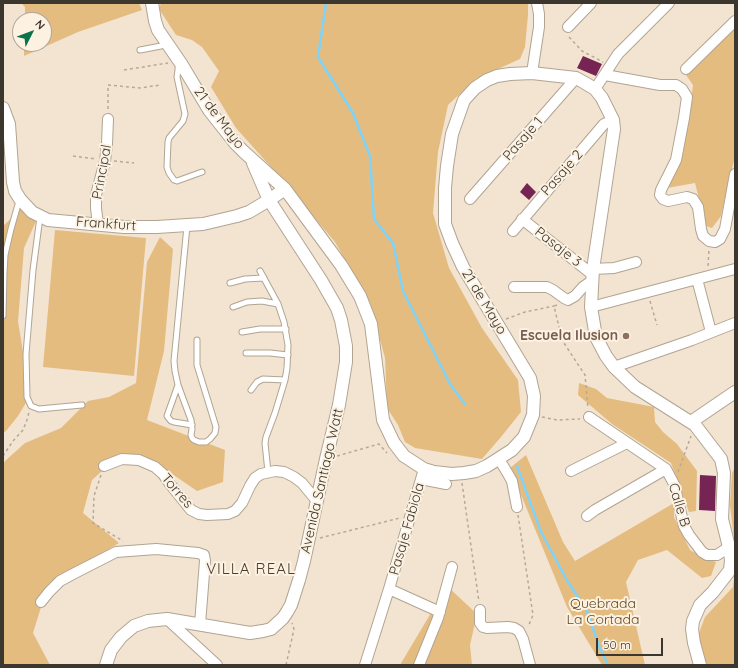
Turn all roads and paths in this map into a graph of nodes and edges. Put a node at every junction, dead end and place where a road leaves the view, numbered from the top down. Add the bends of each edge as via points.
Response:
1 (152, 3) edge
2 (537, 3) edge
3 (591, 3) edge
4 (669, 3) edge
5 (735, 21) edge
6 (568, 27) joint
7 (158, 30) junction
8 (140, 50) dead end
9 (180, 63) junction
10 (686, 69) dead end
11 (124, 70) dead end
12 (607, 70) junction
13 (532, 73) junction
14 (576, 78) junction
15 (160, 85) dead end
16 (594, 89) junction
17 (3, 108) edge
18 (108, 119) joint
19 (613, 120) junction
20 (251, 159) junction
21 (202, 172) dead end
22 (735, 174) edge
23 (284, 189) junction
24 (20, 199) junction
25 (470, 199) dead end
26 (269, 200) junction
27 (40, 216) junction
28 (522, 219) junction
29 (98, 225) junction
30 (187, 225) junction
31 (513, 231) dead end
32 (709, 241) junction
33 (636, 262) dead end
34 (735, 269) edge
35 (260, 271) dead end
36 (593, 275) junction
37 (708, 276) junction
38 (264, 278) junction
39 (697, 279) junction
40 (230, 284) dead end
41 (514, 287) dead end
42 (648, 292) junction
43 (568, 300) junction
44 (278, 304) junction
45 (554, 306) junction
46 (233, 307) dead end
47 (591, 307) junction
48 (3, 316) edge
49 (497, 322) junction
50 (735, 323) edge
51 (657, 325) dead end
52 (286, 329) junction
53 (242, 332) dead end
54 (711, 332) junction
55 (197, 340) dead end
56 (246, 353) dead end
57 (288, 355) junction
58 (614, 367) junction
59 (285, 380) junction
60 (178, 385) junction
61 (251, 390) dead end
62 (735, 392) edge
63 (82, 404) dead end
64 (30, 406) junction
65 (533, 416) junction
66 (589, 417) junction
67 (693, 423) junction
68 (192, 425) junction
69 (627, 443) junction
70 (389, 455) dead end
71 (3, 456) edge
72 (326, 459) junction
73 (498, 459) junction
74 (104, 466) joint
75 (666, 469) junction
76 (571, 471) dead end
77 (268, 472) junction
78 (423, 474) junction
79 (462, 481) dead end
80 (302, 483) junction
81 (446, 484) dead end
82 (674, 484) junction
83 (320, 487) junction
84 (317, 501) junction
85 (517, 507) joint
86 (410, 516) junction
87 (587, 516) dead end
88 (308, 541) junction
89 (729, 547) junction
90 (136, 550) junction
91 (452, 567) dead end
92 (389, 589) junction
93 (42, 602) dead end
94 (480, 610) joint
95 (287, 612) junction
96 (440, 612) junction
97 (167, 619) junction
98 (200, 624) junction
99 (524, 639) junction
100 (106, 665) edge
101 (217, 665) edge
102 (286, 665) edge
103 (365, 665) edge
104 (419, 665) edge
105 (530, 665) edge
106 (700, 665) edge

1 - 7 street, 21 de Mayo
2 - 13 street via 539,27
3 - 6 street
4 - 12 street via 618,54
5 - 10 street
6 - 12 path via 569,37 582,51
7 - 8 lane via 158,46
7 - 9 street, 21 de Mayo
9 - 11 path
9 - 20 street, 21 de Mayo via 209,110
9 - 21 lane via 177,77 185,114 169,138 167,167 177,181
12 - 16 street
12 - 32 street via 660,85 676,85 687,97 676,160 660,195 668,201 688,197 693,199 698,207 703,236
13 - 14 street, 21 de Mayo
13 - 49 street, 21 de Mayo via 497,76 475,88 464,100 452,134 447,166 445,224 463,267
14 - 16 street, 21 de Mayo
14 - 25 street, Pasaje 1
15 - 18 path via 140,88 108,85
16 - 19 street, 21 de Mayo via 602,98
17 - 24 street, Frankfurt via 9,124 13,182
18 - 29 street, Principal via 105,161 96,195
19 - 28 street, Pasaje 2 via 604,124
19 - 36 street, 21 de Mayo via 614,129
20 - 23 street, 21 de Mayo
20 - 26 street, Avenida Santiago Watt
22 - 32 street via 725,229 720,239 715,242
23 - 26 street, Frankfurt
23 - 78 street, 21 de Mayo via 341,265 360,296 371,324 383,420 404,456
24 - 27 street, Frankfurt via 32,212
24 - 48 lane via 6,256
26 - 30 street, Frankfurt via 237,216
26 - 72 street, Avenida Santiago Watt via 330,295 344,332 346,362
27 - 29 street, Frankfurt via 48,220
27 - 64 lane via 26,354 27,397
28 - 31 street, Pasaje 2
28 - 36 street, Pasaje 3
29 - 30 street, Frankfurt
30 - 60 lane via 174,361
32 - 37 path
33 - 36 street
34 - 37 street
35 - 38 lane
36 - 43 street via 587,284
36 - 47 street, 21 de Mayo
37 - 39 street
38 - 40 lane via 245,279
38 - 44 lane
39 - 42 street
39 - 54 street
41 - 43 street via 547,288
42 - 47 street
42 - 51 path
43 - 45 path
44 - 46 lane via 247,302
44 - 52 lane
45 - 49 path via 525,312
45 - 66 path via 562,340 585,375
47 - 58 street, 21 de Mayo via 596,337
49 - 65 street, 21 de Mayo via 530,378 534,396
50 - 54 street
52 - 53 lane
52 - 57 lane
54 - 58 street
55 - 68 lane via 197,365 215,423 215,433 206,442 196,442 192,438
56 - 57 lane
57 - 59 lane
58 - 67 street, 21 de Mayo via 636,387
59 - 61 lane via 263,379
59 - 77 lane via 265,443
60 - 68 lane
60 - 68 lane via 168,416 171,421
62 - 67 street
63 - 64 lane via 39,409
64 - 71 path via 23,430
65 - 66 path via 557,420
65 - 73 street, 21 de Mayo via 524,437 512,450
66 - 69 street, Calle B
67 - 82 path
67 - 89 street via 723,466 722,519
69 - 75 street, Calle B
69 - 76 street
70 - 72 path via 379,444
72 - 83 street, Avenida Santiago Watt
73 - 78 street, 21 de Mayo via 476,471
73 - 85 street via 512,481
74 - 77 street, Torres via 122,459 138,460 155,467 191,510 207,515 235,511 255,478
74 - 90 path via 94,496 94,523
75 - 82 street, Calle B
75 - 87 street
77 - 80 street via 284,472
78 - 81 street, 21 de Mayo
78 - 86 street, Pasaje Fabiola
79 - 94 path
80 - 83 street
80 - 84 street
82 - 89 street, Calle B via 684,526 702,552 717,555
83 - 84 street, Avenida Santiago Watt
84 - 88 street, Avenida Santiago Watt
85 - 99 path via 533,615
86 - 88 path
86 - 92 street, Pasaje Fabiola
88 - 95 street, Avenida Santiago Watt via 295,594
89 - 106 street via 730,570 700,605 693,621 694,643
90 - 93 street via 116,552 60,581
90 - 98 street via 156,549 204,555
91 - 96 street
92 - 96 street, Pasaje Fabiola
92 - 103 street, Pasaje Fabiola
94 - 99 street via 480,623 483,627 514,628
95 - 98 street, Avenida Santiago Watt via 271,629 250,633
95 - 102 path via 294,630
96 - 104 street
97 - 98 street, Avenida Santiago Watt
97 - 100 street, Avenida Santiago Watt via 134,626 121,636 111,650
97 - 101 street
99 - 105 street

